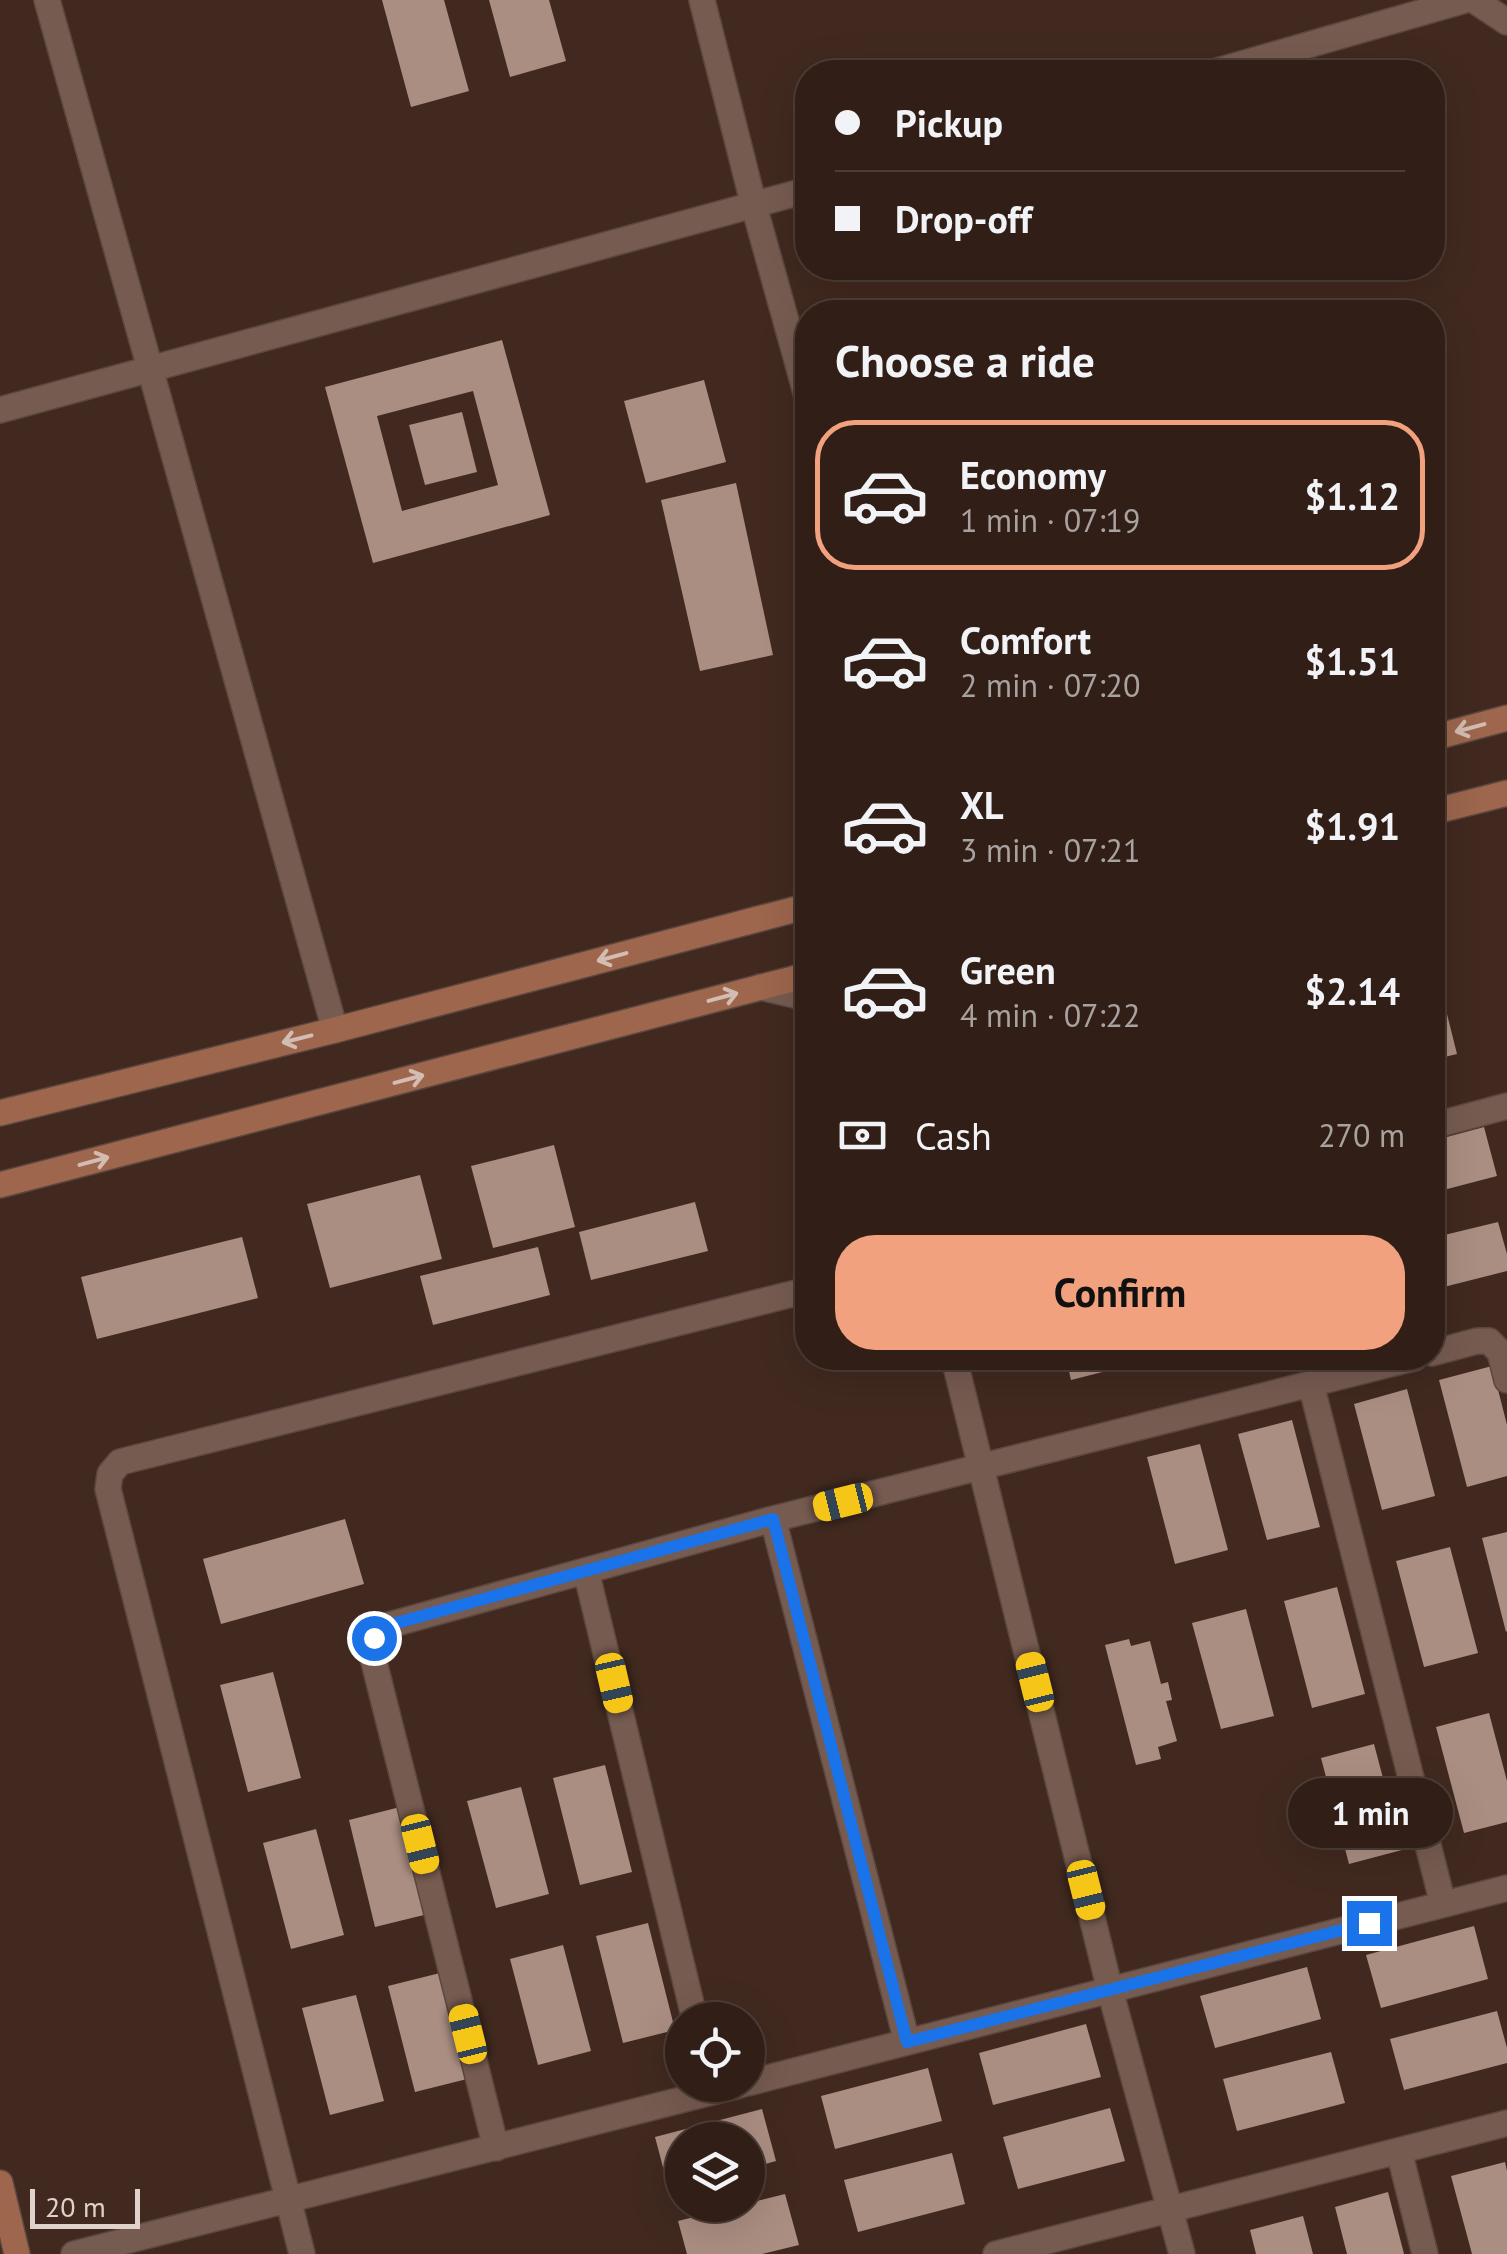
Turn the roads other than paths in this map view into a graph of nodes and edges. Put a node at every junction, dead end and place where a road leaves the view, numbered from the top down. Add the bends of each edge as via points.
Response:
1 (47, 0) edge
2 (702, 0) edge
3 (1465, 0) edge
4 (1474, 0) edge
5 (1507, 22) edge
6 (1256, 60) edge
7 (795, 194) edge
8 (754, 206) junction
9 (795, 353) edge
10 (148, 369) junction
11 (0, 410) edge
12 (1507, 718) edge
13 (1445, 735) edge
14 (1507, 793) edge
15 (1445, 809) edge
16 (795, 909) edge
17 (795, 978) edge
18 (760, 987) junction
19 (795, 995) edge
20 (334, 1030) junction
21 (1507, 1106) edge
22 (0, 1113) edge
23 (1445, 1123) edge
24 (0, 1185) edge
25 (795, 1293) edge
26 (1445, 1349) edge
27 (957, 1370) edge
28 (1366, 1370) edge
29 (1507, 1380) edge
30 (1311, 1384) junction
31 (982, 1466) junction
32 (773, 1519) junction
33 (586, 1570) junction
34 (1507, 1888) edge
35 (1443, 1904) junction
36 (1110, 1990) junction
37 (691, 2002) edge
38 (907, 2042) junction
39 (765, 2079) edge
40 (665, 2101) edge
41 (1507, 2123) edge
42 (496, 2148) junction
43 (1399, 2151) junction
44 (0, 2183) edge
45 (287, 2202) junction
46 (1170, 2209) junction
47 (17, 2254) edge
48 (74, 2254) edge
49 (302, 2254) edge
50 (996, 2254) edge
51 (1182, 2254) edge
52 (1424, 2254) edge

1 - 10 street
2 - 8 street
3 - 6 street
4 - 5 street
7 - 8 street
8 - 9 street
8 - 10 street
10 - 11 street
10 - 20 street
12 -> 13 street
14 - 15 street
16 -> 20 street
17 - 18 street
18 - 19 street
24 -> 18 street
20 -> 22 street
21 - 23 street
25 - 45 street via 120,1462 110,1474 108,1489
26 - 29 street via 1489,1341 1500,1352
27 - 31 street
28 - 30 street
30 - 31 street
30 - 35 street
31 - 32 street
31 - 36 street
32 - 33 street
32 - 38 street
33 - 37 street
33 - 42 street via 382,1627 374,1638 372,1654
34 - 35 street
35 - 36 street
36 - 38 street
36 - 46 street
38 - 39 street
40 - 42 street
41 - 43 street
42 - 45 street
43 - 46 street
43 - 52 street
44 - 47 street
45 - 48 street
45 - 49 street
46 - 50 street
46 - 51 street

